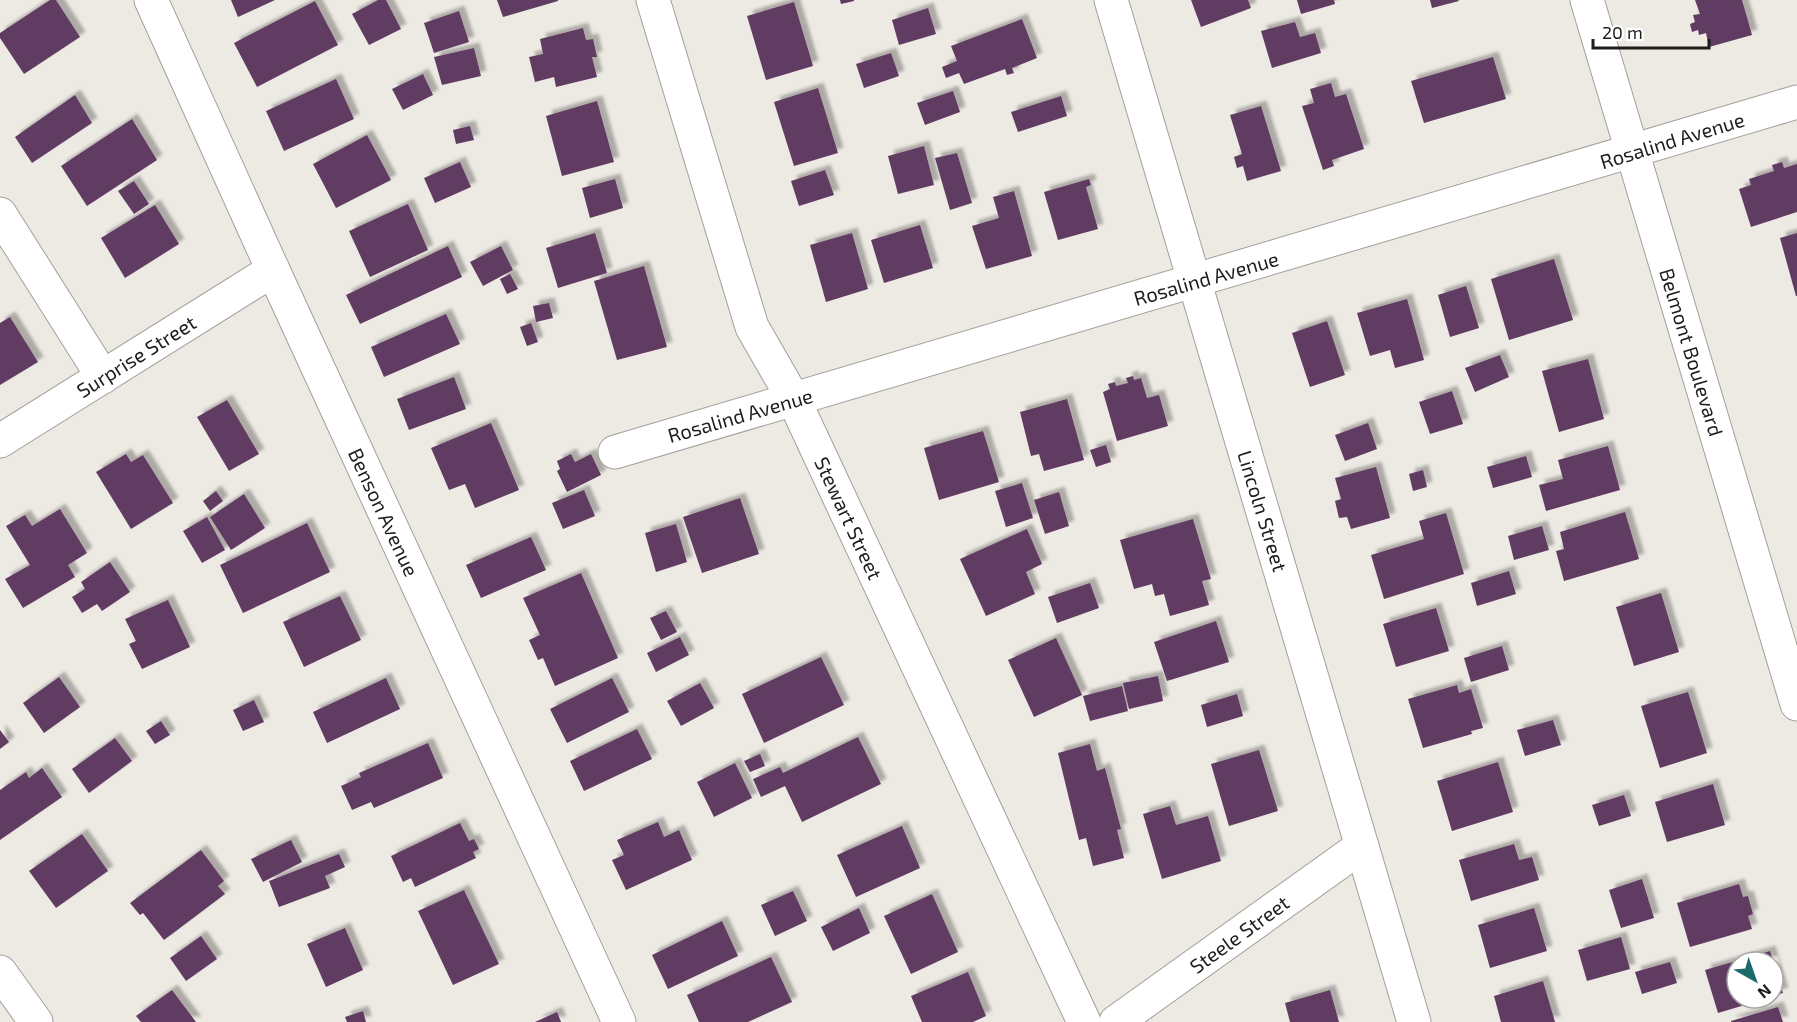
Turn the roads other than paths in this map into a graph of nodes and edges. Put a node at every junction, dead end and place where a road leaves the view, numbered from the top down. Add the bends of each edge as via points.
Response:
1 (152, 0) edge
2 (653, 0) edge
3 (1112, 0) edge
4 (1587, 0) edge
5 (1797, 102) edge
6 (1632, 152) junction
7 (0, 214) edge
8 (273, 270) junction
9 (1195, 281) junction
10 (103, 377) junction
11 (794, 399) junction
12 (0, 441) edge
13 (615, 452) dead end
14 (1797, 704) edge
15 (1362, 846) junction
16 (0, 972) edge
17 (36, 1022) edge
18 (619, 1022) edge
19 (1084, 1022) edge
20 (1116, 1022) edge
21 (1414, 1022) edge

1 - 8 street, Benson Avenue
2 - 11 street, Stewart Street via 752,327
3 - 9 street, Lincoln Street
4 - 6 street, Belmont Boulevard
5 - 6 street, Rosalind Avenue
6 - 9 street, Rosalind Avenue
6 - 14 street, Belmont Boulevard
7 - 10 street
8 - 10 street, Surprise Street
8 - 18 street, Benson Avenue
9 - 11 street, Rosalind Avenue
9 - 15 street, Lincoln Street
10 - 12 street, Surprise Street
11 - 13 street, Rosalind Avenue
11 - 19 street, Stewart Street
15 - 20 street, Steele Street
15 - 21 street, Lincoln Street
16 - 17 street

